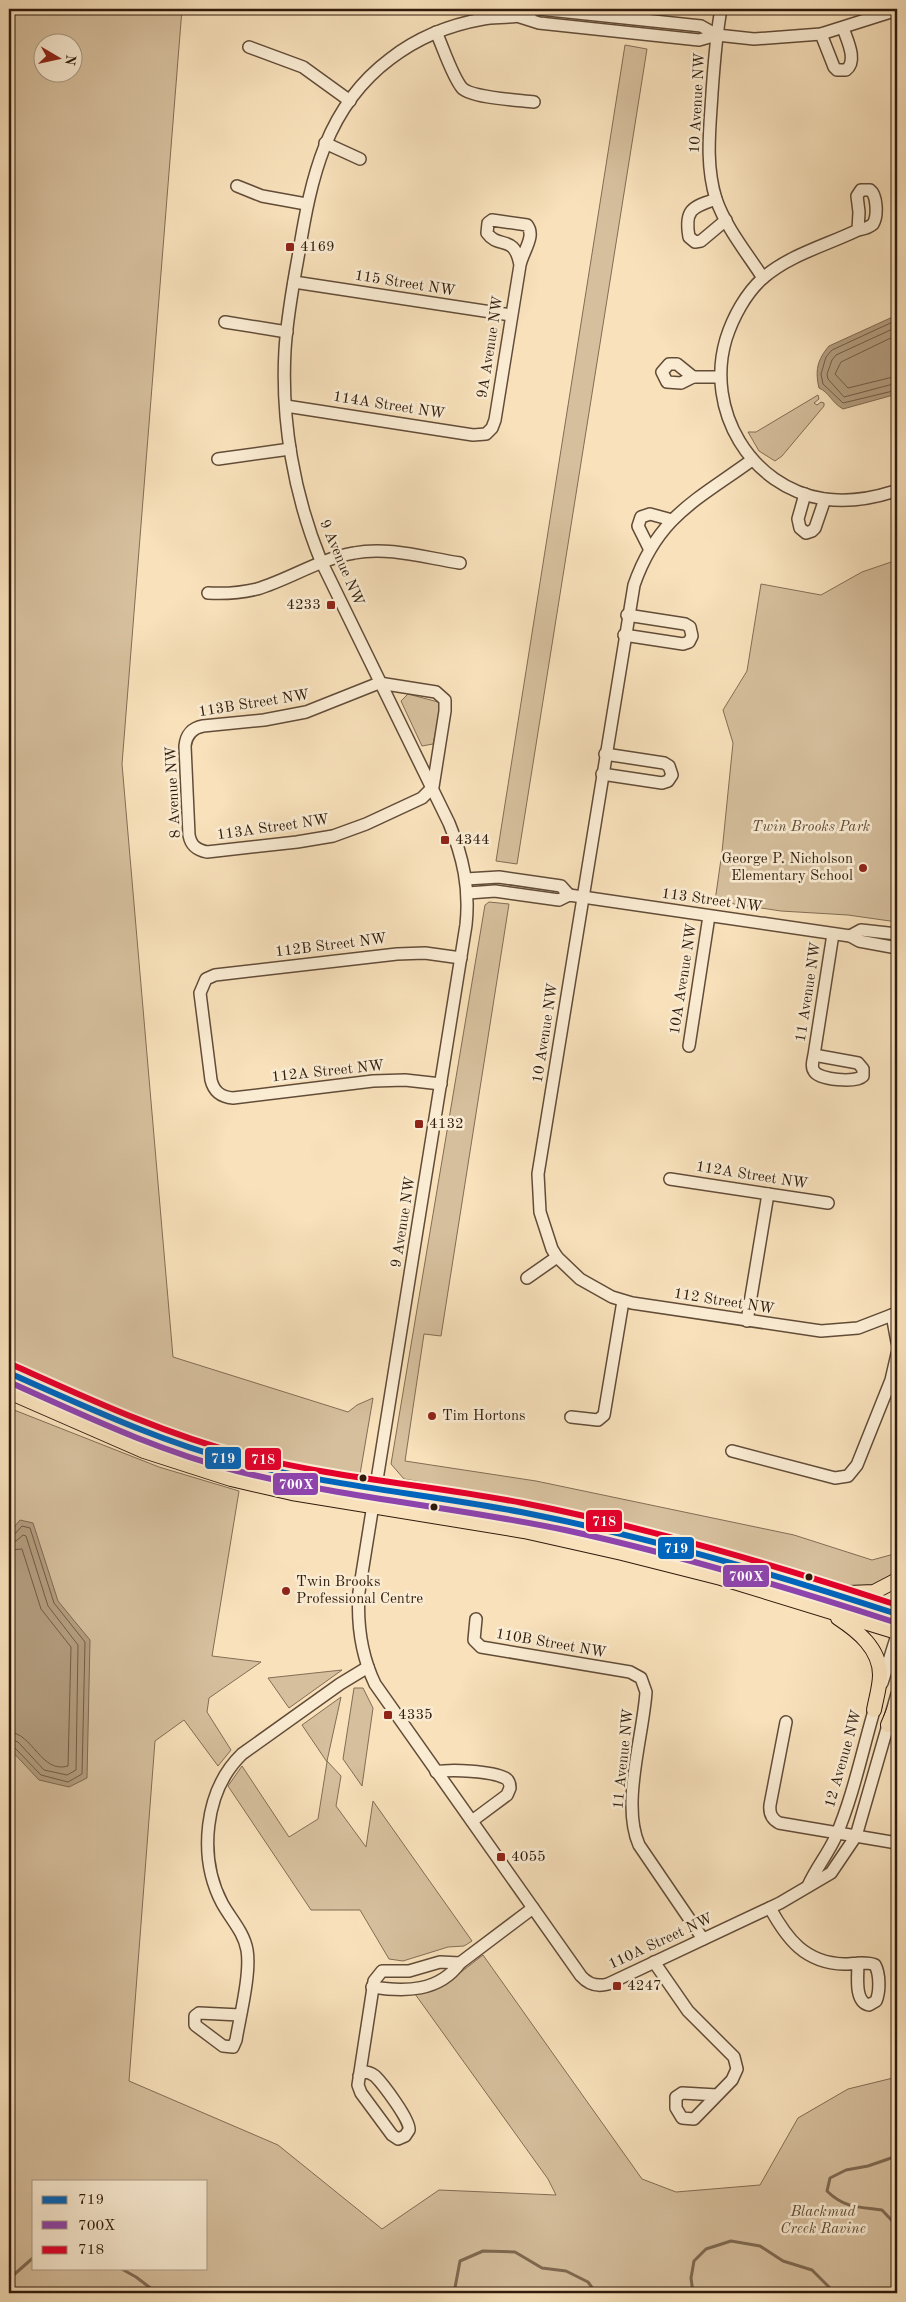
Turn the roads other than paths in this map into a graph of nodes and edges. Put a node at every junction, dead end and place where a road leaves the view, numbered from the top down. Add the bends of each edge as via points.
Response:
1 (538, 9) edge
2 (721, 9) edge
3 (897, 10) edge
4 (516, 12) edge
5 (613, 13) edge
6 (843, 28) junction
7 (610, 31) junction
8 (436, 32) junction
9 (821, 34) junction
10 (717, 35) junction
11 (249, 47) dead end
12 (350, 101) junction
13 (534, 102) dead end
14 (325, 144) junction
15 (360, 159) dead end
16 (236, 186) dead end
17 (716, 199) junction
18 (306, 204) junction
19 (726, 220) junction
20 (858, 230) dead end
21 (520, 266) junction
22 (763, 278) junction
23 (294, 282) junction
24 (512, 315) junction
25 (225, 322) dead end
26 (287, 332) junction
27 (693, 377) dead end
28 (720, 377) junction
29 (286, 406) junction
30 (488, 432) joint
31 (290, 449) junction
32 (218, 458) dead end
33 (752, 460) junction
34 (895, 490) edge
35 (805, 494) junction
36 (825, 499) junction
37 (672, 520) junction
38 (649, 548) junction
39 (321, 561) junction
40 (460, 563) dead end
41 (208, 593) dead end
42 (627, 615) junction
43 (624, 635) junction
44 (379, 683) junction
45 (189, 733) joint
46 (605, 754) junction
47 (602, 774) junction
48 (432, 787) junction
49 (196, 848) joint
50 (466, 879) junction
51 (468, 893) junction
52 (569, 895) junction
53 (583, 897) junction
54 (709, 916) junction
55 (833, 934) junction
56 (897, 934) edge
57 (850, 936) junction
58 (897, 948) edge
59 (461, 958) junction
60 (689, 1046) dead end
61 (814, 1055) dead end
62 (441, 1084) junction
63 (219, 1094) joint
64 (670, 1179) dead end
65 (768, 1194) junction
66 (828, 1203) dead end
67 (557, 1257) junction
68 (527, 1278) dead end
69 (623, 1301) junction
70 (895, 1314) edge
71 (748, 1321) junction
72 (897, 1342) edge
73 (897, 1354) edge
74 (9, 1373) edge
75 (9, 1392) edge
76 (571, 1416) dead end
77 (732, 1451) dead end
78 (376, 1488) junction
79 (373, 1505) junction
80 (897, 1580) edge
81 (826, 1590) junction
82 (823, 1608) junction
83 (897, 1614) edge
84 (476, 1619) dead end
85 (897, 1633) edge
86 (368, 1667) junction
87 (644, 1683) joint
88 (897, 1694) edge
89 (897, 1704) edge
90 (874, 1710) junction
91 (786, 1722) dead end
92 (888, 1725) junction
93 (436, 1772) junction
94 (472, 1821) junction
95 (846, 1835) junction
96 (897, 1843) edge
97 (808, 1886) junction
98 (534, 1908) junction
99 (770, 1908) junction
100 (703, 1939) junction
101 (654, 1962) junction
102 (460, 1963) junction
103 (858, 1964) dead end
104 (372, 1987) junction
105 (240, 2015) dead end
106 (360, 2076) junction
107 (717, 2095) dead end

1 - 4 street
1 - 5 street
2 - 10 street, 10 Avenue NW
3 - 6 street
4 - 7 street via 539,23
4 - 8 street, 9 Avenue NW
5 - 7 street
5 - 10 street via 701,26
6 - 9 street
6 - 9 street via 852,59 846,70 834,67
7 - 10 street via 699,40
8 - 12 street, 9 Avenue NW via 389,59 362,84
8 - 13 street via 465,90
9 - 10 street via 754,39
10 - 17 street, 10 Avenue NW via 709,147
11 - 12 street via 303,67
12 - 14 street, 9 Avenue NW
14 - 15 street
14 - 18 street, 9 Avenue NW
16 - 18 street via 262,196
17 - 19 street, 10 Avenue NW
17 - 19 street via 695,206 690,212 689,237 695,242 701,241
18 - 23 street, 9 Avenue NW
19 - 22 street, 10 Avenue NW
20 - 22 street via 788,262
21 - 21 street, 9A Avenue NW via 532,230 520,222 492,220 488,223 487,233 512,246
21 - 24 street, 9A Avenue NW
22 - 28 street via 732,322 724,345
23 - 24 street, 115 Street NW
23 - 26 street, 9 Avenue NW
24 - 30 street, 9A Avenue NW via 495,420
25 - 26 street
26 - 29 street, 9 Avenue NW
27 - 28 street
28 - 33 street via 730,426
29 - 30 street, 114A Street NW via 473,435
29 - 31 street, 9 Avenue NW
31 - 32 street
31 - 39 street, 9 Avenue NW via 301,504
33 - 35 street via 776,480
33 - 37 street, 10 Avenue NW
34 - 36 street via 862,499
35 - 36 street
35 - 36 street via 798,519 800,528 806,532 815,528
37 - 38 street, 10 Avenue NW
37 - 38 street via 650,514 641,517 638,526
38 - 42 street, 10 Avenue NW via 634,585
39 - 40 street via 351,553 376,551
39 - 41 street via 257,588 227,594
39 - 44 street, 9 Avenue NW
42 - 43 street, 10 Avenue NW
42 - 43 street via 684,624 690,627 692,636 689,642 682,644
43 - 46 street, 10 Avenue NW
44 - 45 street, 113B Street NW via 306,712 203,726
44 - 48 street, 9 Avenue NW
44 - 48 street via 436,692 444,700
45 - 49 street, 8 Avenue NW via 185,746 189,835
46 - 47 street, 10 Avenue NW
46 - 47 street via 664,763 672,775 662,783
47 - 53 street, 10 Avenue NW
48 - 49 street, 113A Street NW via 422,798 333,836 207,852
48 - 50 street, 9 Avenue NW via 455,838
50 - 51 street, 9 Avenue NW
50 - 52 street, 113 Street NW via 499,877 561,886
51 - 52 street, 113 Street NW via 495,891 559,900
51 - 59 street, 9 Avenue NW
52 - 53 street, 113 Street NW
53 - 54 street, 113 Street NW
53 - 67 street, 10 Avenue NW via 538,1174 540,1212
54 - 55 street, 113 Street NW
54 - 60 street, 10A Avenue NW
55 - 57 street, 113 Street NW
55 - 61 street, 11 Avenue NW
56 - 57 street, 113 Street NW via 861,930
57 - 58 street, 113 Street NW via 859,942
59 - 62 street, 9 Avenue NW
59 - 63 street, 112B Street NW via 397,954 216,975 206,979 200,998 211,1080
62 - 63 street, 112A Street NW via 385,1080 234,1098
62 - 78 street, 9 Avenue NW
64 - 65 street, 112A Street NW
65 - 66 street, 112A Street NW
65 - 71 street
67 - 68 street
67 - 69 street, 112 Street NW via 591,1286
69 - 71 street, 112 Street NW
69 - 76 street via 604,1415 598,1420
70 - 71 street, 112 Street NW via 858,1328 828,1332
70 - 72 street
73 - 77 street via 891,1380 857,1465 848,1476 835,1478
74 - 78 main road via 150,1434 209,1453 297,1474
75 - 79 main road via 144,1450 201,1470 292,1493
78 - 79 street, 9 Avenue NW
78 - 81 main road via 467,1502 597,1529
79 - 82 main road via 592,1546 721,1578
79 - 86 street, 9 Avenue NW via 358,1601 361,1638
80 - 81 main road via 881,1590 867,1593
81 - 83 main road
82 - 85 main road
82 - 90 main road via 858,1631 871,1648 880,1675
84 - 87 street, 110B Street NW via 474,1640 481,1647 630,1672 638,1675
85 - 90 street, 12 Avenue NW
86 - 93 street, 110A Street NW via 375,1684
86 - 105 street via 242,1754 218,1789 210,1814 208,1854 218,1894 248,1952
87 - 100 street, 11 Avenue NW via 646,1697 632,1800 634,1830 639,1845
88 - 92 street, 12 Avenue NW
89 - 92 main road
90 - 95 street, 12 Avenue NW
91 - 95 street via 770,1805 773,1819 779,1823
92 - 95 street, 12 Avenue NW
93 - 94 street, 110A Street NW
93 - 94 street via 449,1769 468,1771 502,1776 508,1780 510,1788 507,1795
94 - 98 street, 110A Street NW
95 - 96 street
95 - 97 street, 12 Avenue NW via 816,1869
95 - 97 street, 12 Avenue NW via 831,1873
97 - 99 street, 12 Avenue NW
98 - 101 street, 110A Street NW via 581,1976 590,1983 608,1984
98 - 102 street
99 - 100 street, 110A Street NW
99 - 103 street via 787,1936 807,1953 831,1962
100 - 101 street, 110A Street NW
101 - 107 street via 688,2011 736,2061 735,2077
102 - 104 street via 442,1981 416,1989 402,1991
102 - 104 street via 440,1962 409,1971 382,1971 375,1977
104 - 106 street
106 - 106 street via 360,2093 390,2132 398,2139 406,2136 408,2121 378,2080 369,2072

